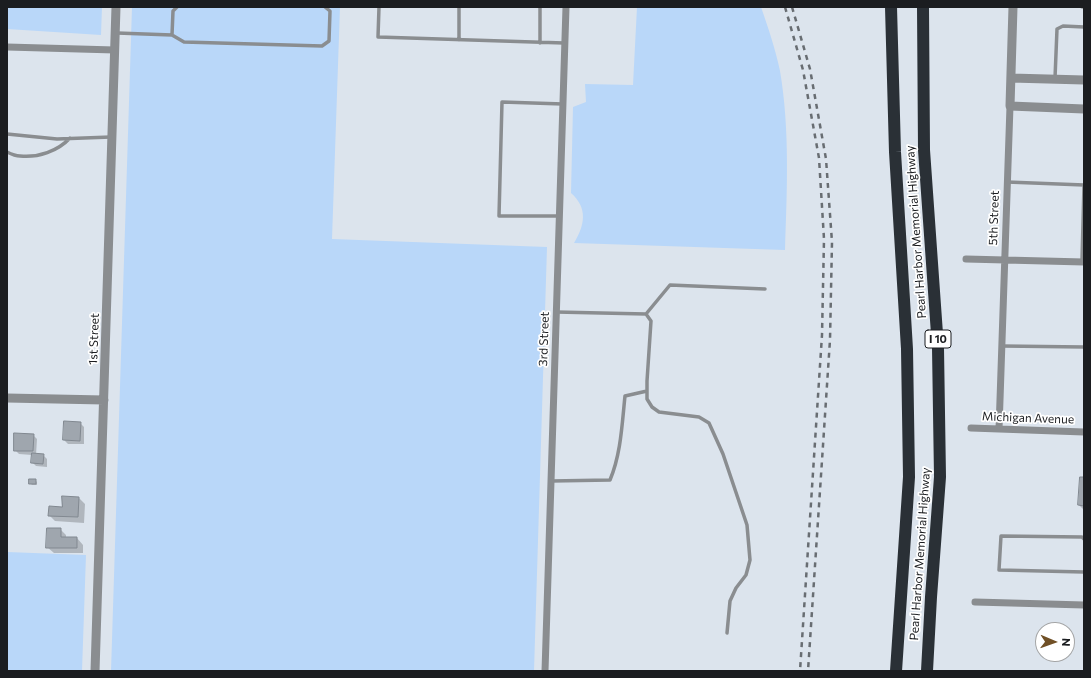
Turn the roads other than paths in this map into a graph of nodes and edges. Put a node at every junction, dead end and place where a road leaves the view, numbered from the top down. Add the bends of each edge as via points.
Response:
1 (116, 7) edge
2 (177, 7) edge
3 (325, 7) edge
4 (379, 7) edge
5 (460, 7) edge
6 (540, 7) edge
7 (566, 7) edge
8 (891, 7) edge
9 (923, 7) edge
10 (1013, 7) edge
11 (1084, 27) edge
12 (116, 33) junction
13 (172, 34) junction
14 (458, 40) junction
15 (540, 43) junction
16 (564, 43) junction
17 (7, 47) edge
18 (115, 50) junction
19 (1011, 78) junction
20 (1055, 79) junction
21 (1084, 80) edge
22 (563, 104) junction
23 (1010, 106) junction
24 (1084, 109) edge
25 (7, 134) edge
26 (112, 137) junction
27 (70, 138) junction
28 (7, 152) edge
29 (1007, 182) junction
30 (1084, 185) edge
31 (559, 216) junction
32 (1083, 233) edge
33 (966, 259) dead end
34 (1005, 260) junction
35 (1083, 262) edge
36 (765, 289) dead end
37 (556, 312) junction
38 (646, 314) junction
39 (1002, 346) junction
40 (1084, 347) edge
41 (647, 391) junction
42 (7, 398) edge
43 (104, 400) junction
44 (971, 428) dead end
45 (999, 429) junction
46 (1084, 432) edge
47 (551, 481) junction
48 (1084, 539) edge
49 (1084, 572) edge
50 (975, 602) dead end
51 (1084, 605) edge
52 (727, 633) dead end
53 (95, 671) edge
54 (545, 671) edge
55 (896, 671) edge
56 (927, 671) edge

1 - 12 street, 1st Street
2 - 13 lane via 173,11
3 - 13 lane via 330,11 329,41 322,46 184,42
4 - 14 lane via 378,37
5 - 14 lane
6 - 15 lane
7 - 16 street, 3rd Street
8 - 55 highway, Pearl Harbor Memorial Highway / I 10 via 895,152 907,349 909,477
9 - 56 highway, Pearl Harbor Memorial Highway / I 10 via 924,150 938,348 940,477
10 - 19 street, 5th Street
11 - 20 lane via 1063,26 1057,29
12 - 13 lane
12 - 18 street, 1st Street
14 - 15 lane
15 - 16 lane
16 - 22 street, 3rd Street
17 - 18 street
18 - 26 street, 1st Street
19 - 20 street
19 - 23 street, 5th Street
20 - 21 street
22 - 31 street, 3rd Street
22 - 31 lane via 502,102 499,216
23 - 24 street
23 - 29 street, 5th Street
25 - 27 lane
26 - 27 lane
26 - 43 street, 1st Street
27 - 28 lane via 52,151 20,156
29 - 30 lane
29 - 34 street, 5th Street
30 - 32 lane
31 - 37 street, 3rd Street
32 - 35 lane
33 - 34 street
34 - 35 street
34 - 39 street, 5th Street
36 - 38 lane via 670,285
37 - 38 lane
37 - 47 street, 3rd Street
38 - 41 lane via 651,321
39 - 40 lane
39 - 45 street, 5th Street
41 - 47 lane via 625,396 620,446 610,480
41 - 52 lane via 652,407 658,412 699,417 709,423 723,454 747,524 750,560 746,575 730,601
42 - 43 street
43 - 53 street, 1st Street
44 - 45 street, Michigan Avenue
45 - 46 street, Michigan Avenue
47 - 54 street, 3rd Street
48 - 49 lane via 1001,536 999,570
50 - 51 street

